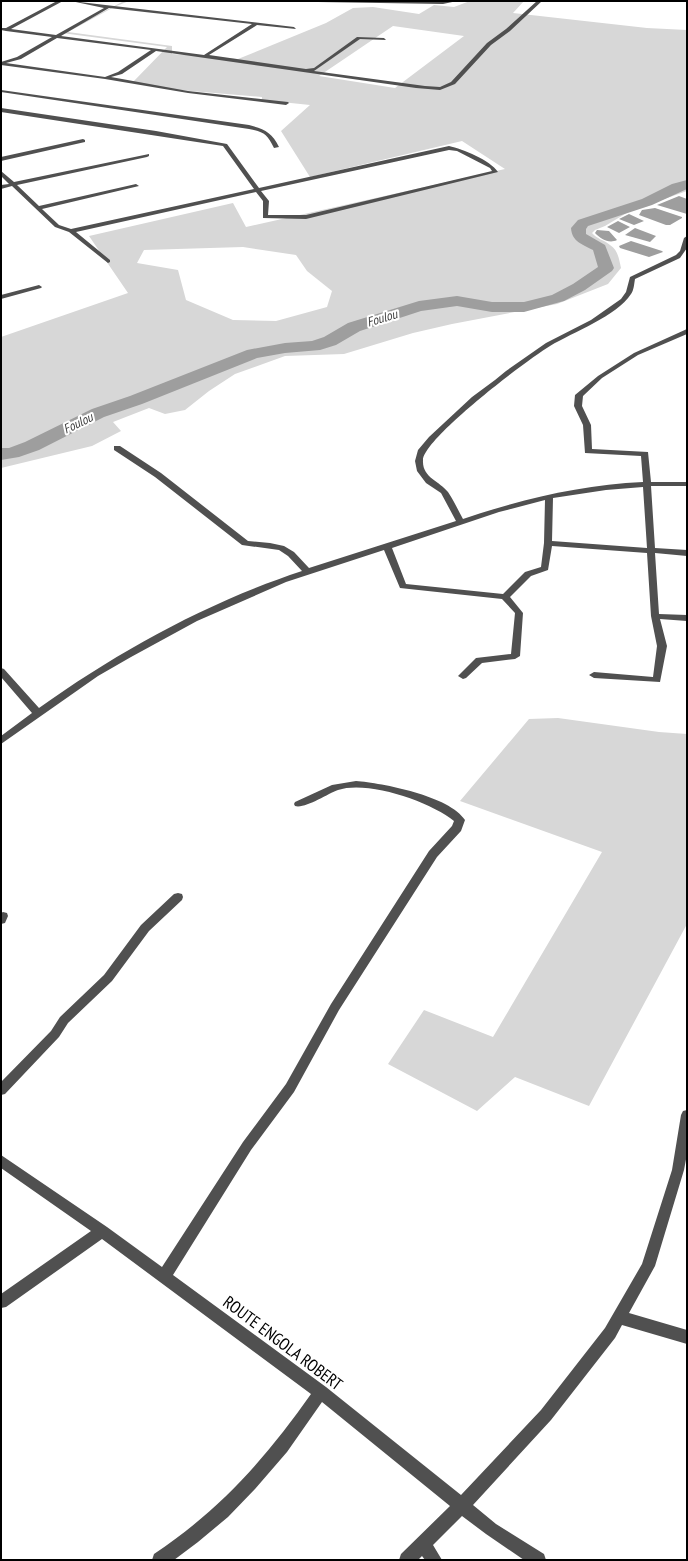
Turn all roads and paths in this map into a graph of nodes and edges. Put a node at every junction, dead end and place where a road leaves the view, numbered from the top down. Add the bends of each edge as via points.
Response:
1 (61, 1) edge
2 (73, 1) edge
3 (318, 1) edge
4 (455, 1) edge
5 (540, 1) edge
6 (580, 1) edge
7 (592, 1) edge
8 (108, 7) junction
9 (255, 24) junction
10 (294, 28) dead end
11 (4, 30) edge
12 (56, 37) junction
13 (384, 39) dead end
14 (155, 50) junction
15 (205, 56) junction
16 (1, 63) edge
17 (304, 70) junction
18 (105, 78) junction
19 (1, 91) edge
20 (286, 103) dead end
21 (1, 110) edge
22 (83, 141) dead end
23 (276, 147) dead end
24 (147, 155) dead end
25 (1, 159) edge
26 (1, 173) edge
27 (12, 184) junction
28 (1, 186) edge
29 (136, 186) dead end
30 (257, 189) junction
31 (38, 208) junction
32 (71, 231) junction
33 (687, 238) edge
34 (108, 261) dead end
35 (39, 287) dead end
36 (1, 297) edge
37 (687, 331) edge
38 (117, 448) dead end
39 (687, 484) edge
40 (647, 485) junction
41 (548, 498) junction
42 (461, 522) junction
43 (548, 543) junction
44 (387, 546) junction
45 (650, 550) junction
46 (687, 553) edge
47 (307, 572) junction
48 (505, 597) junction
49 (655, 616) junction
50 (687, 618) edge
51 (1, 671) edge
52 (594, 675) dead end
53 (463, 676) dead end
54 (37, 712) junction
55 (1, 741) edge
56 (299, 804) dead end
57 (178, 897) dead end
58 (1, 1090) edge
59 (687, 1115) edge
60 (1, 1161) edge
61 (102, 1231) junction
62 (164, 1278) junction
63 (1, 1302) edge
64 (618, 1317) junction
65 (687, 1337) edge
66 (321, 1392) junction
67 (462, 1505) junction
68 (424, 1543) junction
69 (530, 1558) edge
70 (160, 1560) edge
71 (407, 1560) edge
72 (434, 1560) edge

1 - 11 street
2 - 8 street
3 - 4 street via 443,4
5 - 17 street via 489,44 450,86 416,87
6 - 7 street
8 - 9 street
8 - 12 street
9 - 10 street
9 - 15 street
11 - 12 street
12 - 14 street
12 - 16 street via 12,61
13 - 17 street via 359,38 315,69
14 - 15 street
14 - 18 street via 120,73
15 - 17 street
16 - 18 street
18 - 20 street via 188,92
19 - 23 street via 264,130 270,134
21 - 30 street via 224,144
22 - 25 street
24 - 27 street
26 - 27 street
27 - 28 street
27 - 31 street
29 - 31 street
30 - 30 street via 449,148 459,150 492,167 495,172 306,217 266,217 266,201
30 - 32 street
31 - 32 street via 57,226
32 - 34 street
33 - 42 street via 681,254 632,278 629,292 623,300 593,321 548,344 508,372 475,398 421,452 421,471 444,492
35 - 36 street
37 - 40 street via 636,354 600,377 579,395 580,410 587,425 588,451 645,454
38 - 47 street via 158,475 245,543 281,547 291,553
39 - 40 street
40 - 41 street via 578,491
40 - 45 street
41 - 42 street
41 - 43 street
42 - 44 street
43 - 45 street
43 - 48 street via 545,568 528,574
44 - 47 street
44 - 48 street via 403,586
45 - 46 street
45 - 49 street
47 - 54 street via 219,607 135,648
48 - 53 street via 519,613 515,656 479,660
49 - 50 street
49 - 52 street via 662,646 657,680
51 - 54 street
54 - 55 street
56 - 62 street via 348,784 367,786 434,804 460,820 458,828 433,854 335,1007 290,1088 247,1146
57 - 58 street via 145,928 108,978 64,1020 55,1034
59 - 64 street via 678,1170 648,1266
60 - 61 street, ROUTE ENGOLA ROBERT
61 - 62 street, ROUTE ENGOLA ROBERT
61 - 63 street
62 - 66 street, ROUTE ENGOLA ROBERT
64 - 65 street
64 - 67 street via 610,1333 546,1415
66 - 67 street, ROUTE ENGOLA ROBERT
66 - 70 street via 277,1453 227,1507 184,1545
67 - 68 street
67 - 69 street, ROUTE ENGOLA ROBERT
68 - 71 street
68 - 72 street

